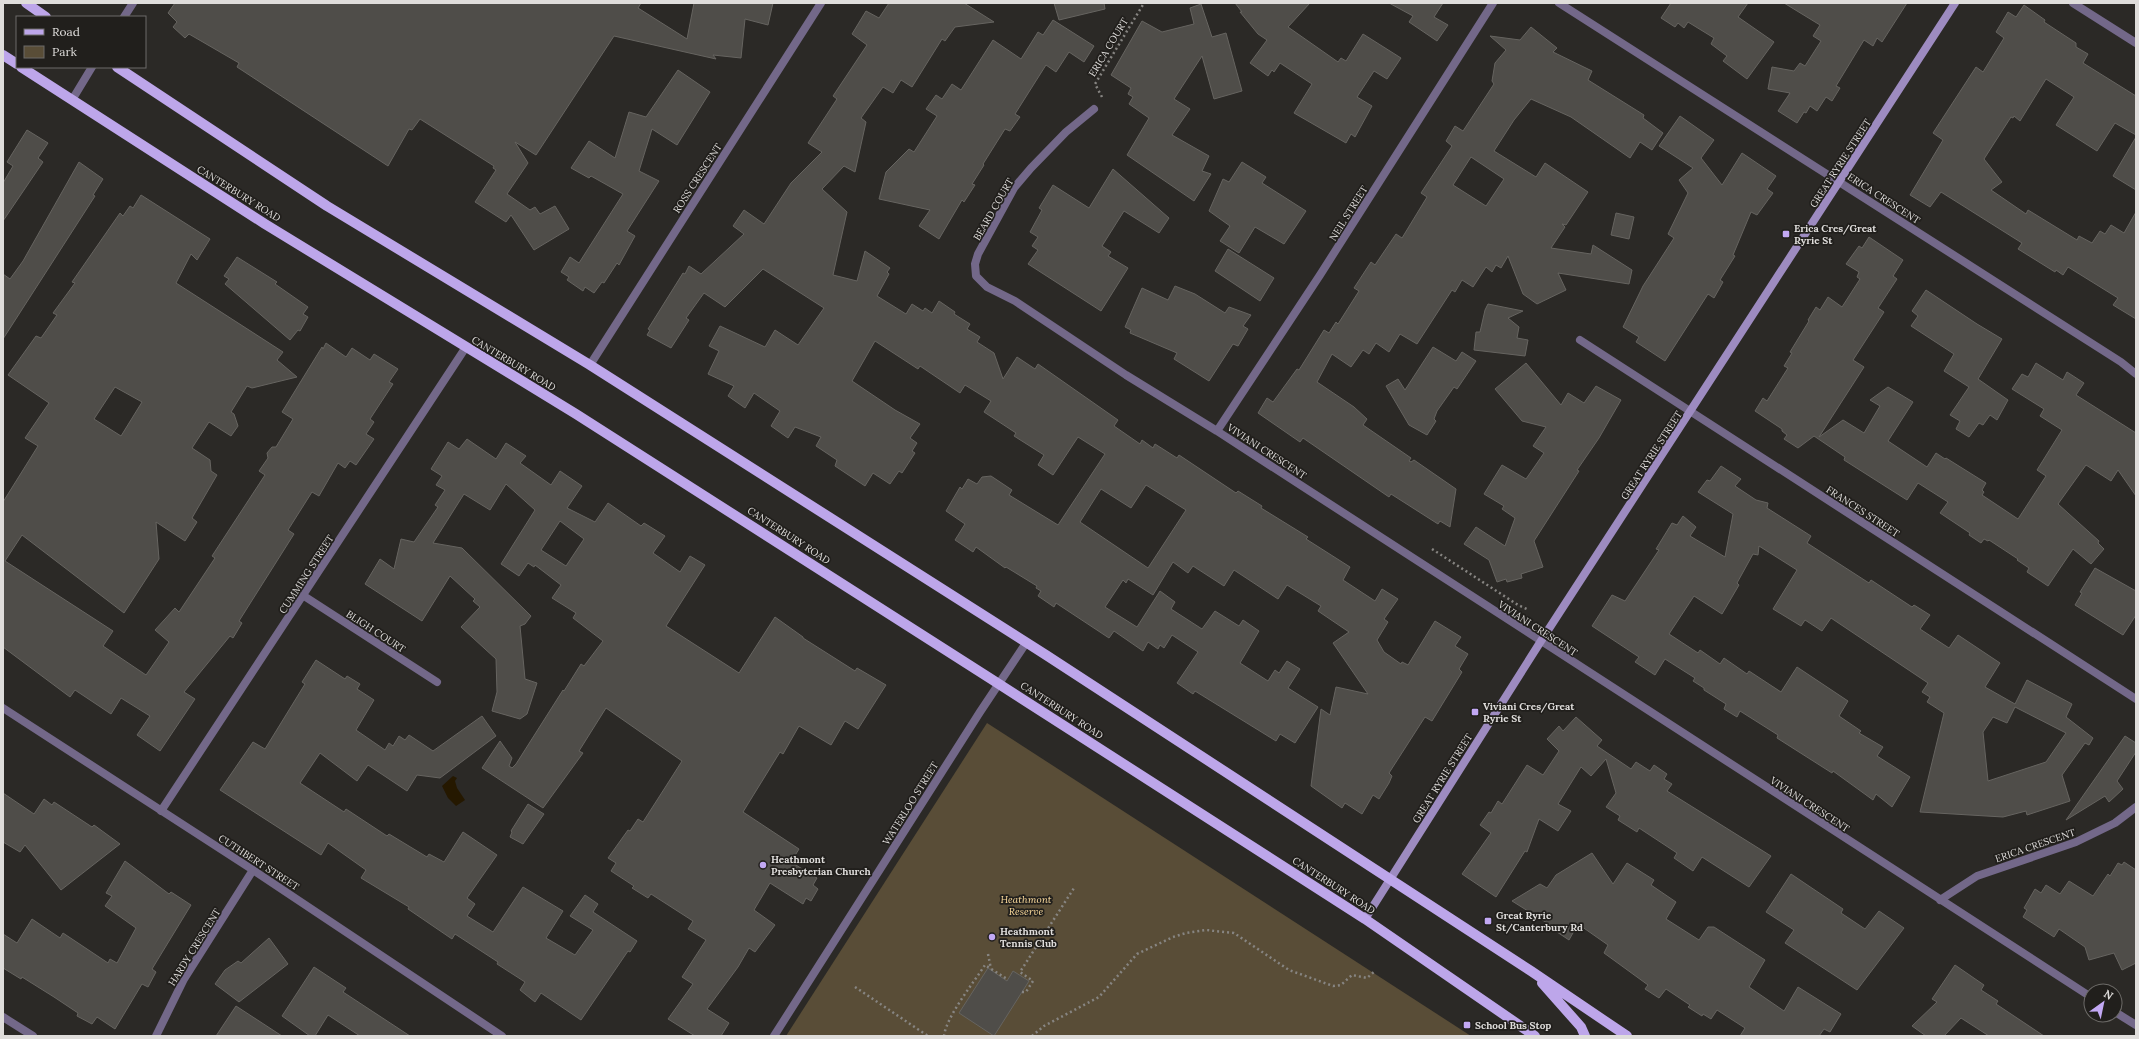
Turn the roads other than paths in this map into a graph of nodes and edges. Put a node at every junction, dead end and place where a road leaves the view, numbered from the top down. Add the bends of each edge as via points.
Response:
1 (26, 3) edge
2 (133, 3) edge
3 (821, 3) edge
4 (1493, 3) edge
5 (1559, 3) edge
6 (1955, 3) edge
7 (2073, 3) edge
8 (45, 16) edge
9 (125, 16) edge
10 (2136, 43) edge
11 (3, 55) edge
12 (16, 63) edge
13 (23, 68) edge
14 (91, 68) edge
15 (119, 68) edge
16 (72, 100) junction
17 (1094, 109) dead end
18 (1839, 181) junction
19 (976, 276) joint
20 (1580, 340) dead end
21 (466, 347) junction
22 (590, 365) junction
23 (2136, 374) edge
24 (1691, 412) junction
25 (1216, 431) junction
26 (304, 596) junction
27 (1541, 641) junction
28 (1026, 643) junction
29 (437, 682) dead end
30 (999, 684) junction
31 (2136, 699) edge
32 (3, 708) edge
33 (2136, 807) edge
34 (161, 811) junction
35 (253, 870) junction
36 (1390, 878) junction
37 (1940, 900) junction
38 (1365, 919) junction
39 (1531, 971) junction
40 (2083, 992) edge
41 (3, 1017) edge
42 (2123, 1017) edge
43 (2136, 1025) edge
44 (33, 1036) edge
45 (156, 1036) edge
46 (502, 1036) edge
47 (774, 1036) edge
48 (1535, 1036) edge
49 (1585, 1036) edge
50 (1627, 1036) edge

1 - 8 main road
2 - 9 street
3 - 22 street, ROSS CRESCENT
4 - 25 street, NEIL STREET via 1320,275
5 - 18 street, ERICA CRESCENT
6 - 18 main road, GREAT RYRIE STREET
7 - 10 street
11 - 12 main road
13 - 16 main road, CANTERBURY ROAD
14 - 16 street
15 - 22 main road via 327,206
16 - 21 main road, CANTERBURY ROAD via 265,224
17 - 19 street, BEARD COURT via 1047,150 1014,188 978,254 975,264
18 - 23 street, ERICA CRESCENT
18 - 24 main road, GREAT RYRIE STREET
19 - 25 street, VIVIANI CRESCENT via 987,287 1015,301
20 - 24 street, FRANCES STREET
21 - 26 street, CUMMING STREET
21 - 30 main road, CANTERBURY ROAD
22 - 28 main road
24 - 27 main road, GREAT RYRIE STREET
24 - 31 street, FRANCES STREET
25 - 27 street, VIVIANI CRESCENT
26 - 29 street, BLIGH COURT
26 - 34 street, CUMMING STREET
27 - 36 main road, GREAT RYRIE STREET
27 - 37 street, VIVIANI CRESCENT
28 - 30 street, WATERLOO STREET
28 - 36 main road
30 - 38 main road, CANTERBURY ROAD
30 - 47 street, WATERLOO STREET
32 - 34 street, CUTHBERT STREET
33 - 37 street, ERICA CRESCENT via 2115,822 2076,842 1977,876
34 - 35 street, CUTHBERT STREET
35 - 45 street, HARDY CRESCENT via 184,978
35 - 46 street, CUTHBERT STREET
36 - 38 main road, GREAT RYRIE STREET
36 - 39 main road
37 - 40 street, VIVIANI CRESCENT
38 - 48 main road, CANTERBURY ROAD
39 - 49 main road via 1581,1027
39 - 50 main road
41 - 44 street
42 - 43 street

